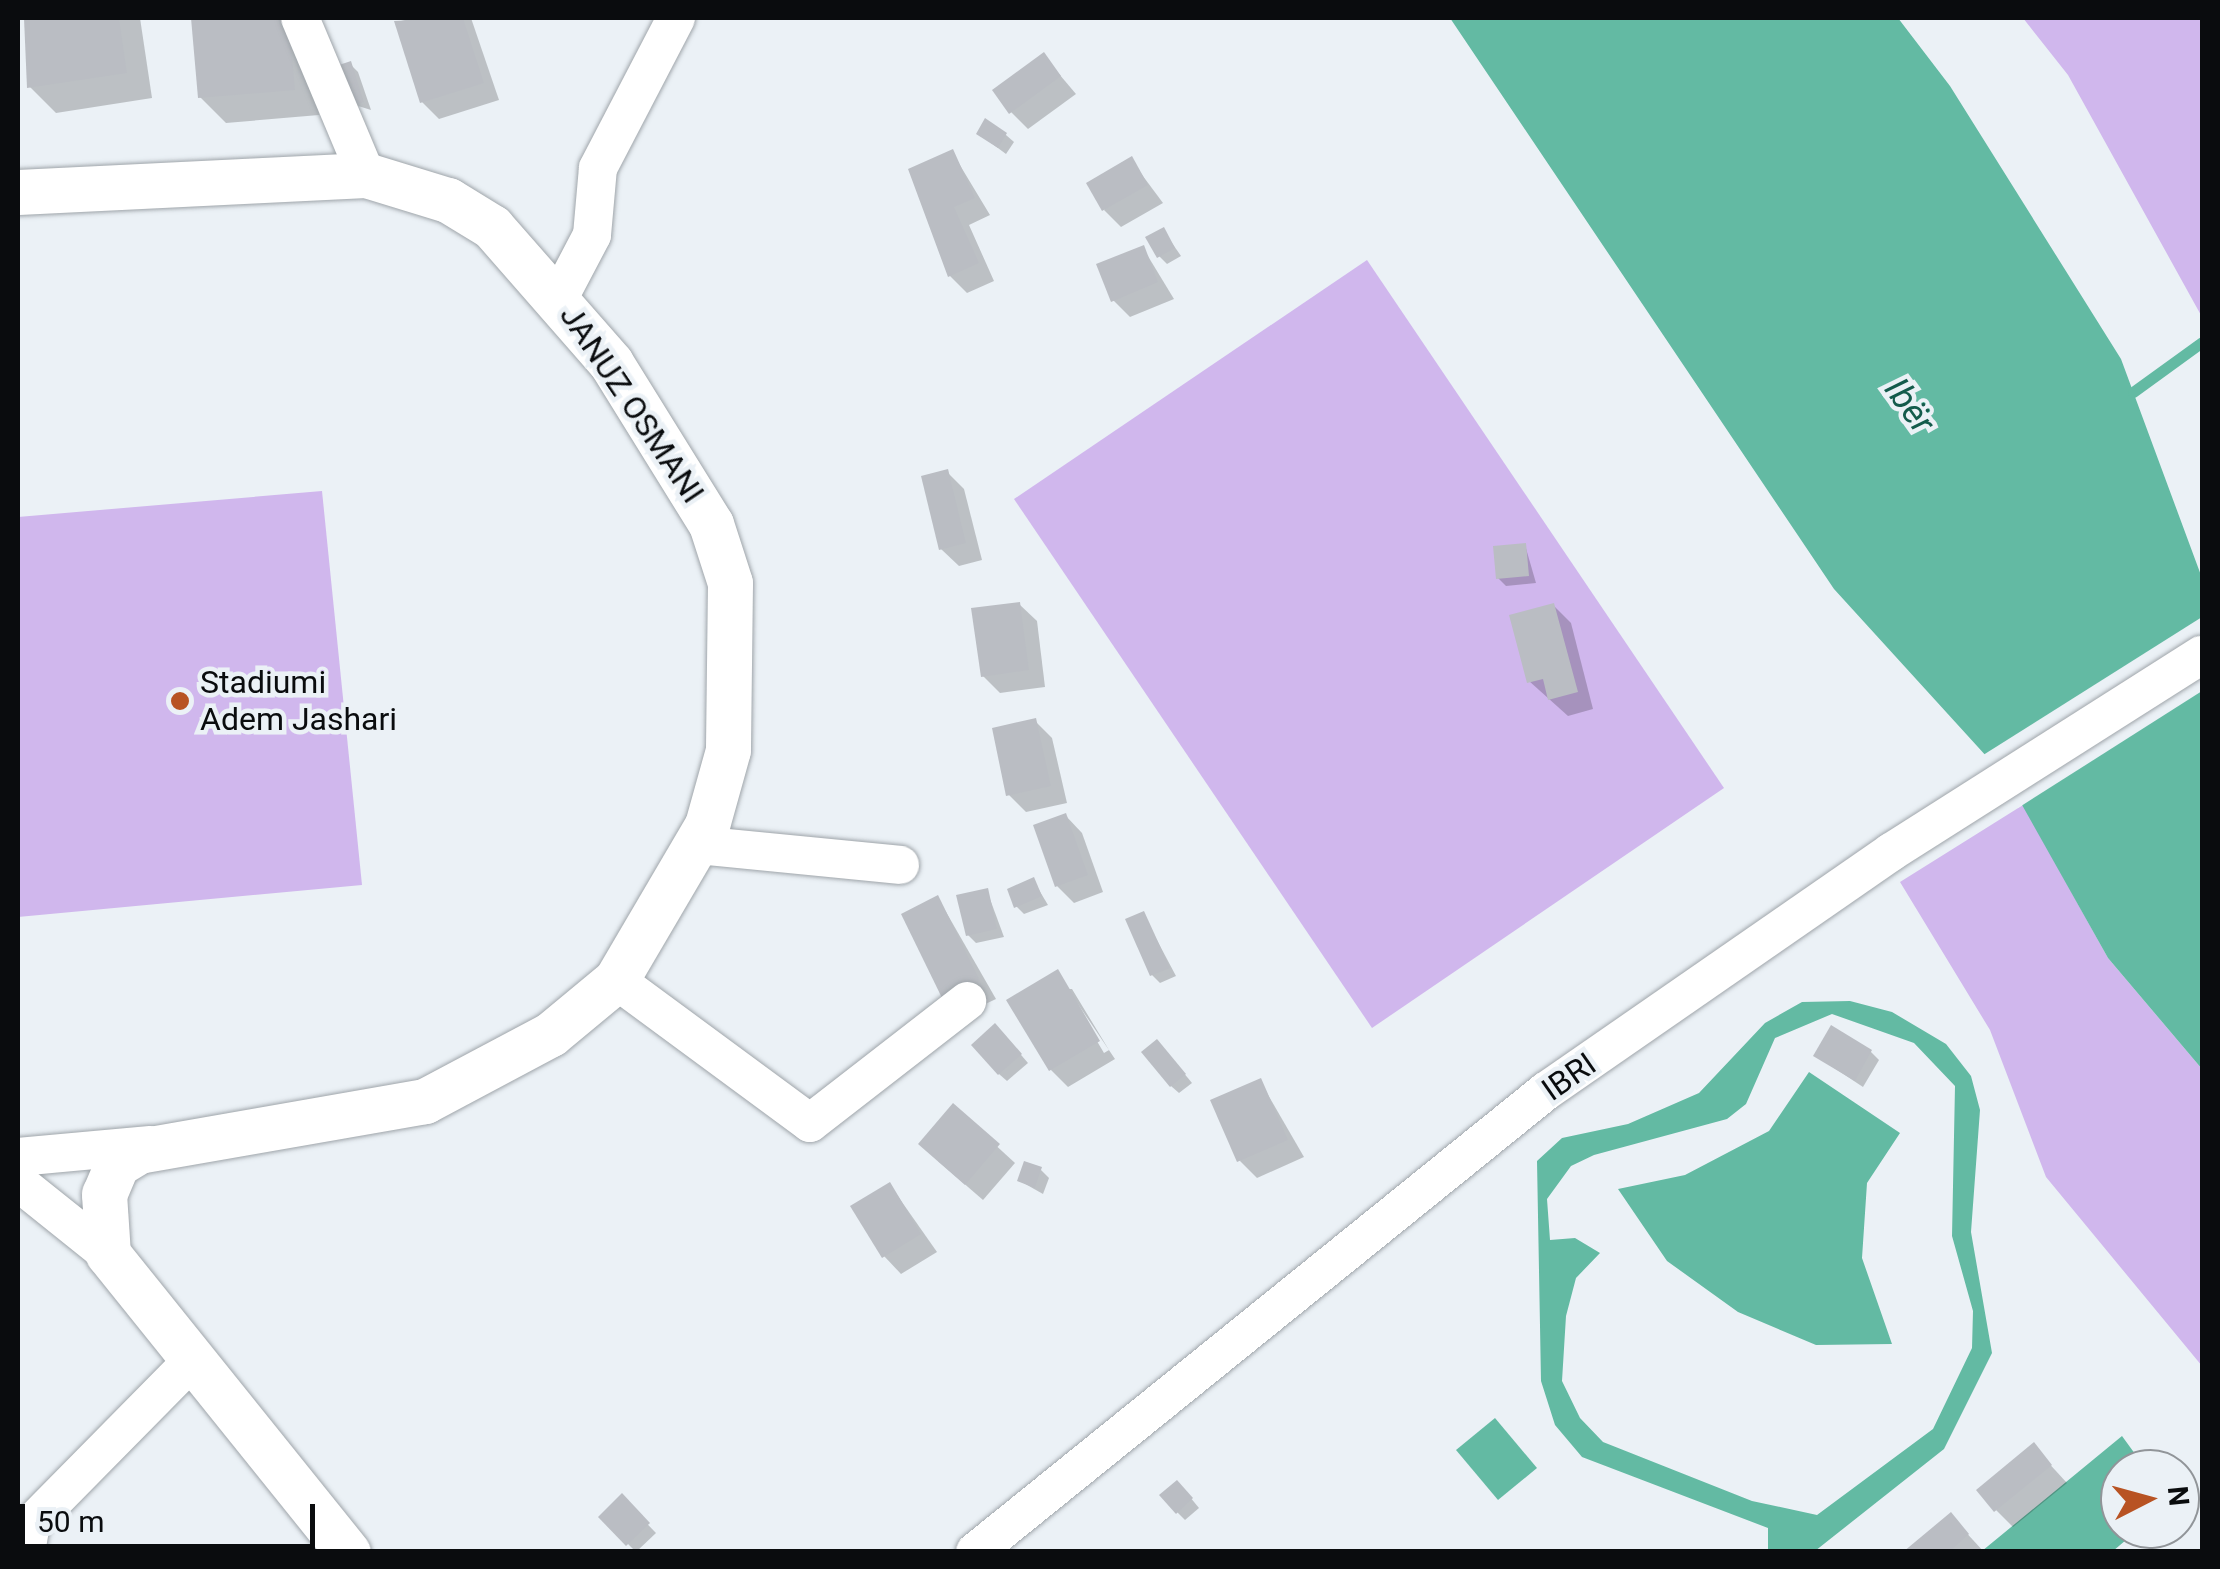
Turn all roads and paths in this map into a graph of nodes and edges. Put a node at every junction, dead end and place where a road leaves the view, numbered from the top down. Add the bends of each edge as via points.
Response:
1 (300, 18) edge
2 (676, 18) edge
3 (366, 175) junction
4 (18, 192) edge
5 (560, 296) junction
6 (2202, 655) edge
7 (697, 846) junction
8 (900, 865) dead end
9 (616, 980) junction
10 (967, 1001) dead end
11 (182, 1142) junction
12 (18, 1157) edge
13 (18, 1182) edge
14 (108, 1254) junction
15 (193, 1360) junction
16 (26, 1552) edge
17 (348, 1552) edge
18 (974, 1552) edge

1 - 3 street
2 - 5 street via 598,168 592,235
3 - 4 street, JANUZ OSMANI
3 - 5 street, JANUZ OSMANI via 448,200 492,226
5 - 7 street, JANUZ OSMANI via 674,457 730,583 728,750
6 - 18 street, IBRI via 1891,852 1546,1091
7 - 8 street
7 - 9 street, JANUZ OSMANI
9 - 10 street via 810,1123
9 - 11 street, JANUZ OSMANI via 552,1034 425,1102
11 - 12 street, JANUZ OSMANI
11 - 14 street, JANUZ OSMANI via 118,1164 100,1207
13 - 14 street
14 - 15 street
15 - 16 street via 31,1524
15 - 17 street

